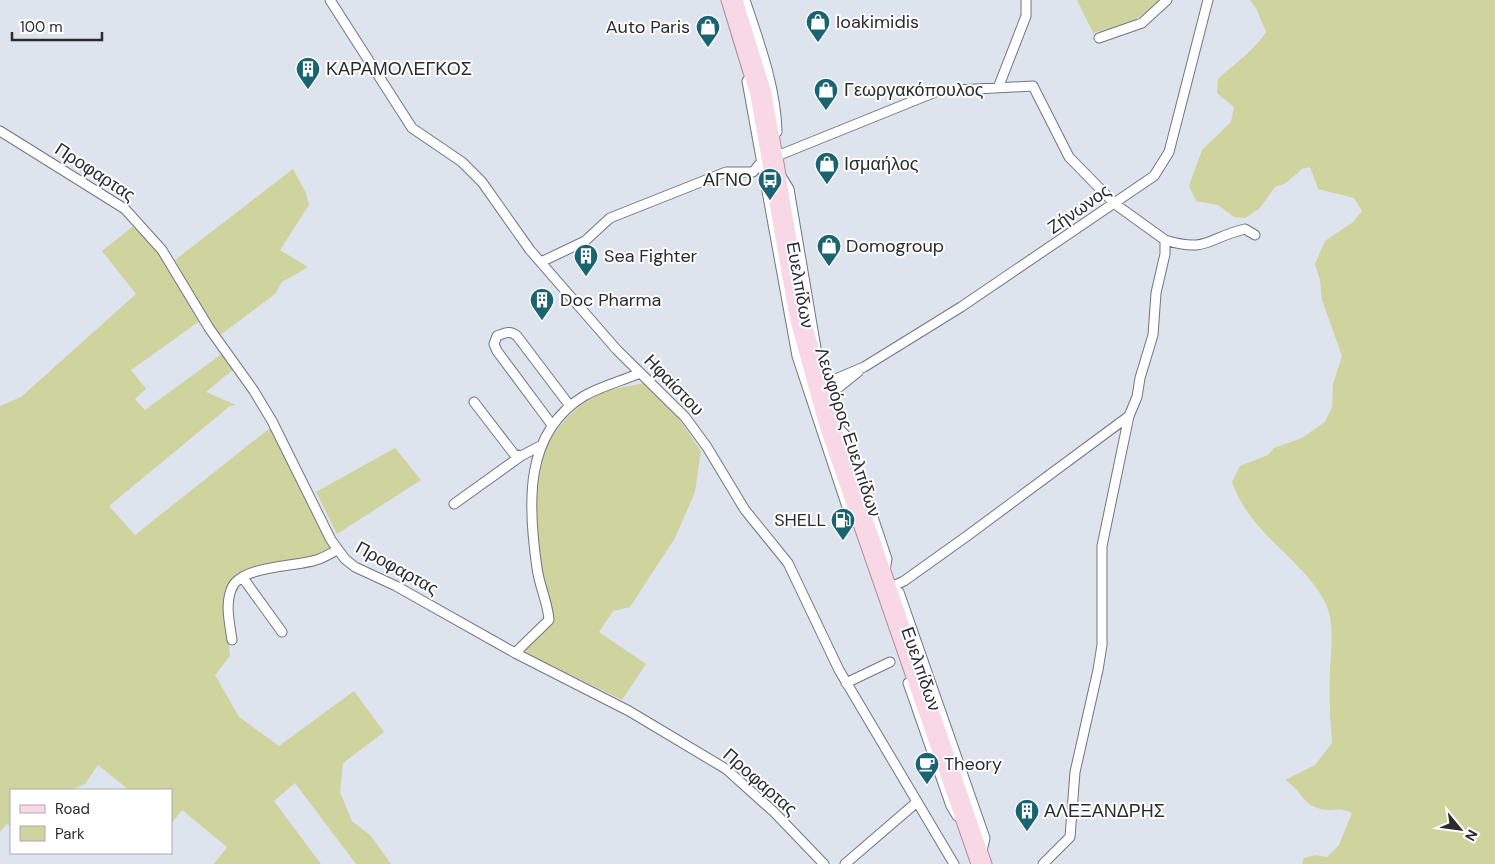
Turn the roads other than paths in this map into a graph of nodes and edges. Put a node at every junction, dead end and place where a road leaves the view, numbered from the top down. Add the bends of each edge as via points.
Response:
1 (330, 0) edge
2 (745, 0) edge
3 (1026, 0) edge
4 (1167, 0) edge
5 (1205, 1) edge
6 (728, 3) edge
7 (1099, 38) dead end
8 (998, 88) junction
9 (0, 131) edge
10 (777, 156) junction
11 (762, 161) junction
12 (1115, 204) junction
13 (1255, 235) dead end
14 (1165, 240) junction
15 (782, 261) junction
16 (541, 262) junction
17 (640, 373) junction
18 (820, 391) junction
19 (474, 402) dead end
20 (570, 406) junction
21 (1129, 416) junction
22 (552, 425) junction
23 (540, 446) junction
24 (522, 456) junction
25 (832, 456) junction
26 (454, 504) dead end
27 (858, 507) junction
28 (338, 550) junction
29 (242, 578) junction
30 (891, 587) junction
31 (282, 632) dead end
32 (232, 640) dead end
33 (515, 653) junction
34 (890, 662) dead end
35 (846, 683) junction
36 (917, 802) junction
37 (976, 859) edge
38 (955, 863) edge
39 (824, 864) edge
40 (845, 864) edge
41 (986, 864) edge
42 (1043, 864) edge

1 - 16 street, Ηφαίστου via 410,126 464,164 482,182 515,231
2 - 10 street via 765,62 777,117
3 - 8 street via 1026,16
4 - 7 street via 1142,23
5 - 12 street, Ζήνωνος via 1169,152 1154,176
6 - 10 main road, Λεωφόρος Ευελπίδων via 761,75
6 - 11 street, Ευελπίδων
6 - 15 main road, Λεωφόρος Ευελπίδων via 756,95
8 - 10 street via 938,91
8 - 12 street via 1033,86 1069,157
9 - 28 street, Προφαρτας via 125,209 162,250 209,328 272,421
10 - 18 main road, Λεωφόρος Ευελπίδων via 798,286
11 - 15 street, Ευελπίδων
11 - 16 street via 753,172 726,172 610,218 585,241
12 - 14 street
12 - 18 street, Ζήνωνος via 986,292
13 - 14 street via 1245,229 1201,246 1183,246
14 - 21 street via 1153,335
15 - 18 main road, Λεωφόρος Ευελπίδων via 800,341
15 - 25 street, Ευελπίδων via 796,356
16 - 17 street, Ηφαίστου
17 - 20 street via 590,393
17 - 35 street, Ηφαίστου via 685,417 745,510 788,563
18 - 25 main road, Λεωφόρος Ευελπίδων
18 - 27 main road, Λεωφόρος Ευελπίδων via 834,423
19 - 24 street via 508,448
20 - 22 street
20 - 22 street via 513,332 497,336 494,344 497,350
21 - 30 street via 967,536
21 - 42 street via 1102,546 1102,645 1075,772 1070,837
22 - 23 street
23 - 24 street
23 - 33 street via 530,493 531,520 539,585 548,620
24 - 26 street
25 - 27 main road, Λεωφόρος Ευελπίδων
27 - 30 main road, Λεωφόρος Ευελπίδων
27 - 37 main road, Λεωφόρος Ευελπίδων via 884,604
28 - 29 street via 315,561 257,571
28 - 33 street, Προφαρτας via 355,567 396,586
29 - 31 street
29 - 32 street via 231,588 228,605
30 - 37 main road, Λεωφόρος Ευελπίδων
33 - 39 street, Προφαρτας via 629,711 726,768
34 - 35 street
35 - 36 street, Ηφαίστου
36 - 38 street, Ηφαίστου
36 - 40 street
37 - 41 main road, Λεωφόρος Ευελπίδων

